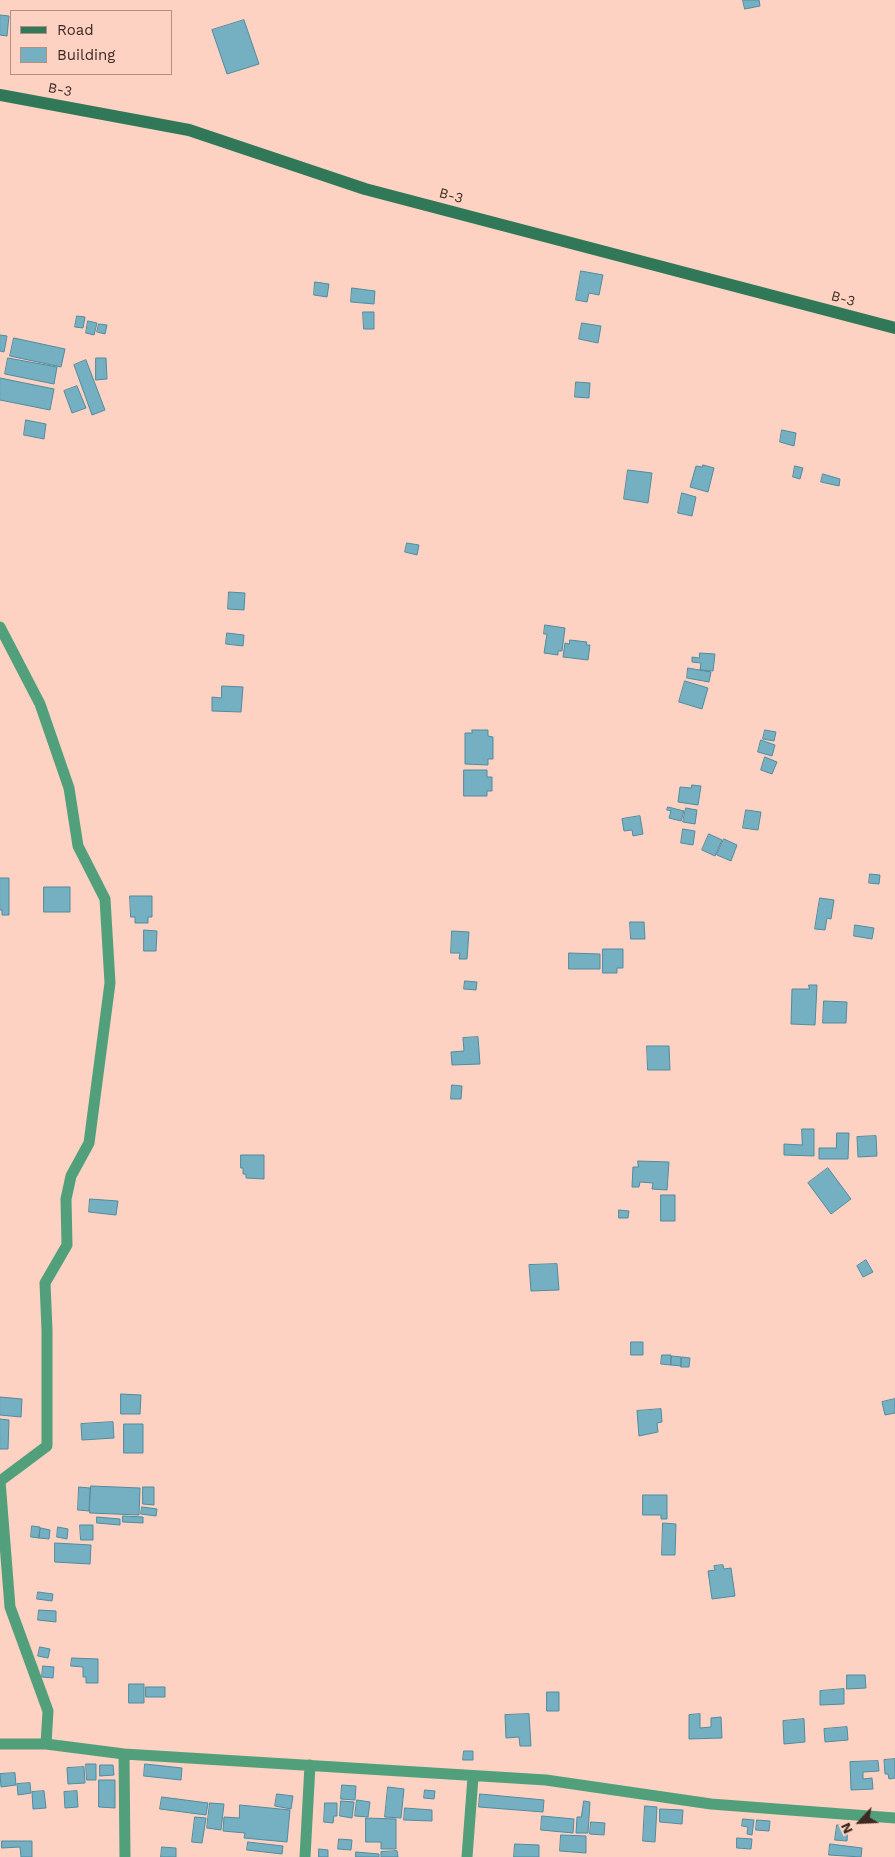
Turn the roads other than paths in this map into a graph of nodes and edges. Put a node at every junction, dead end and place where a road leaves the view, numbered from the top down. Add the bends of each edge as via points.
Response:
1 (0, 95) edge
2 (895, 328) edge
3 (0, 627) edge
4 (0, 1744) edge
5 (46, 1744) junction
6 (124, 1754) junction
7 (310, 1765) junction
8 (473, 1777) junction
9 (895, 1818) edge
10 (125, 1857) edge
11 (305, 1857) edge
12 (467, 1857) edge

1 - 2 main road, B-3 via 189,130 365,189
3 - 5 street via 40,704 69,788 78,846 105,899 110,983 89,1143 71,1176 66,1199 67,1245 45,1283 47,1446 0,1481 10,1607 48,1711
4 - 5 street
5 - 6 street
6 - 7 street
6 - 10 street
7 - 8 street
7 - 11 street
8 - 9 street via 546,1780 711,1804
8 - 12 street

